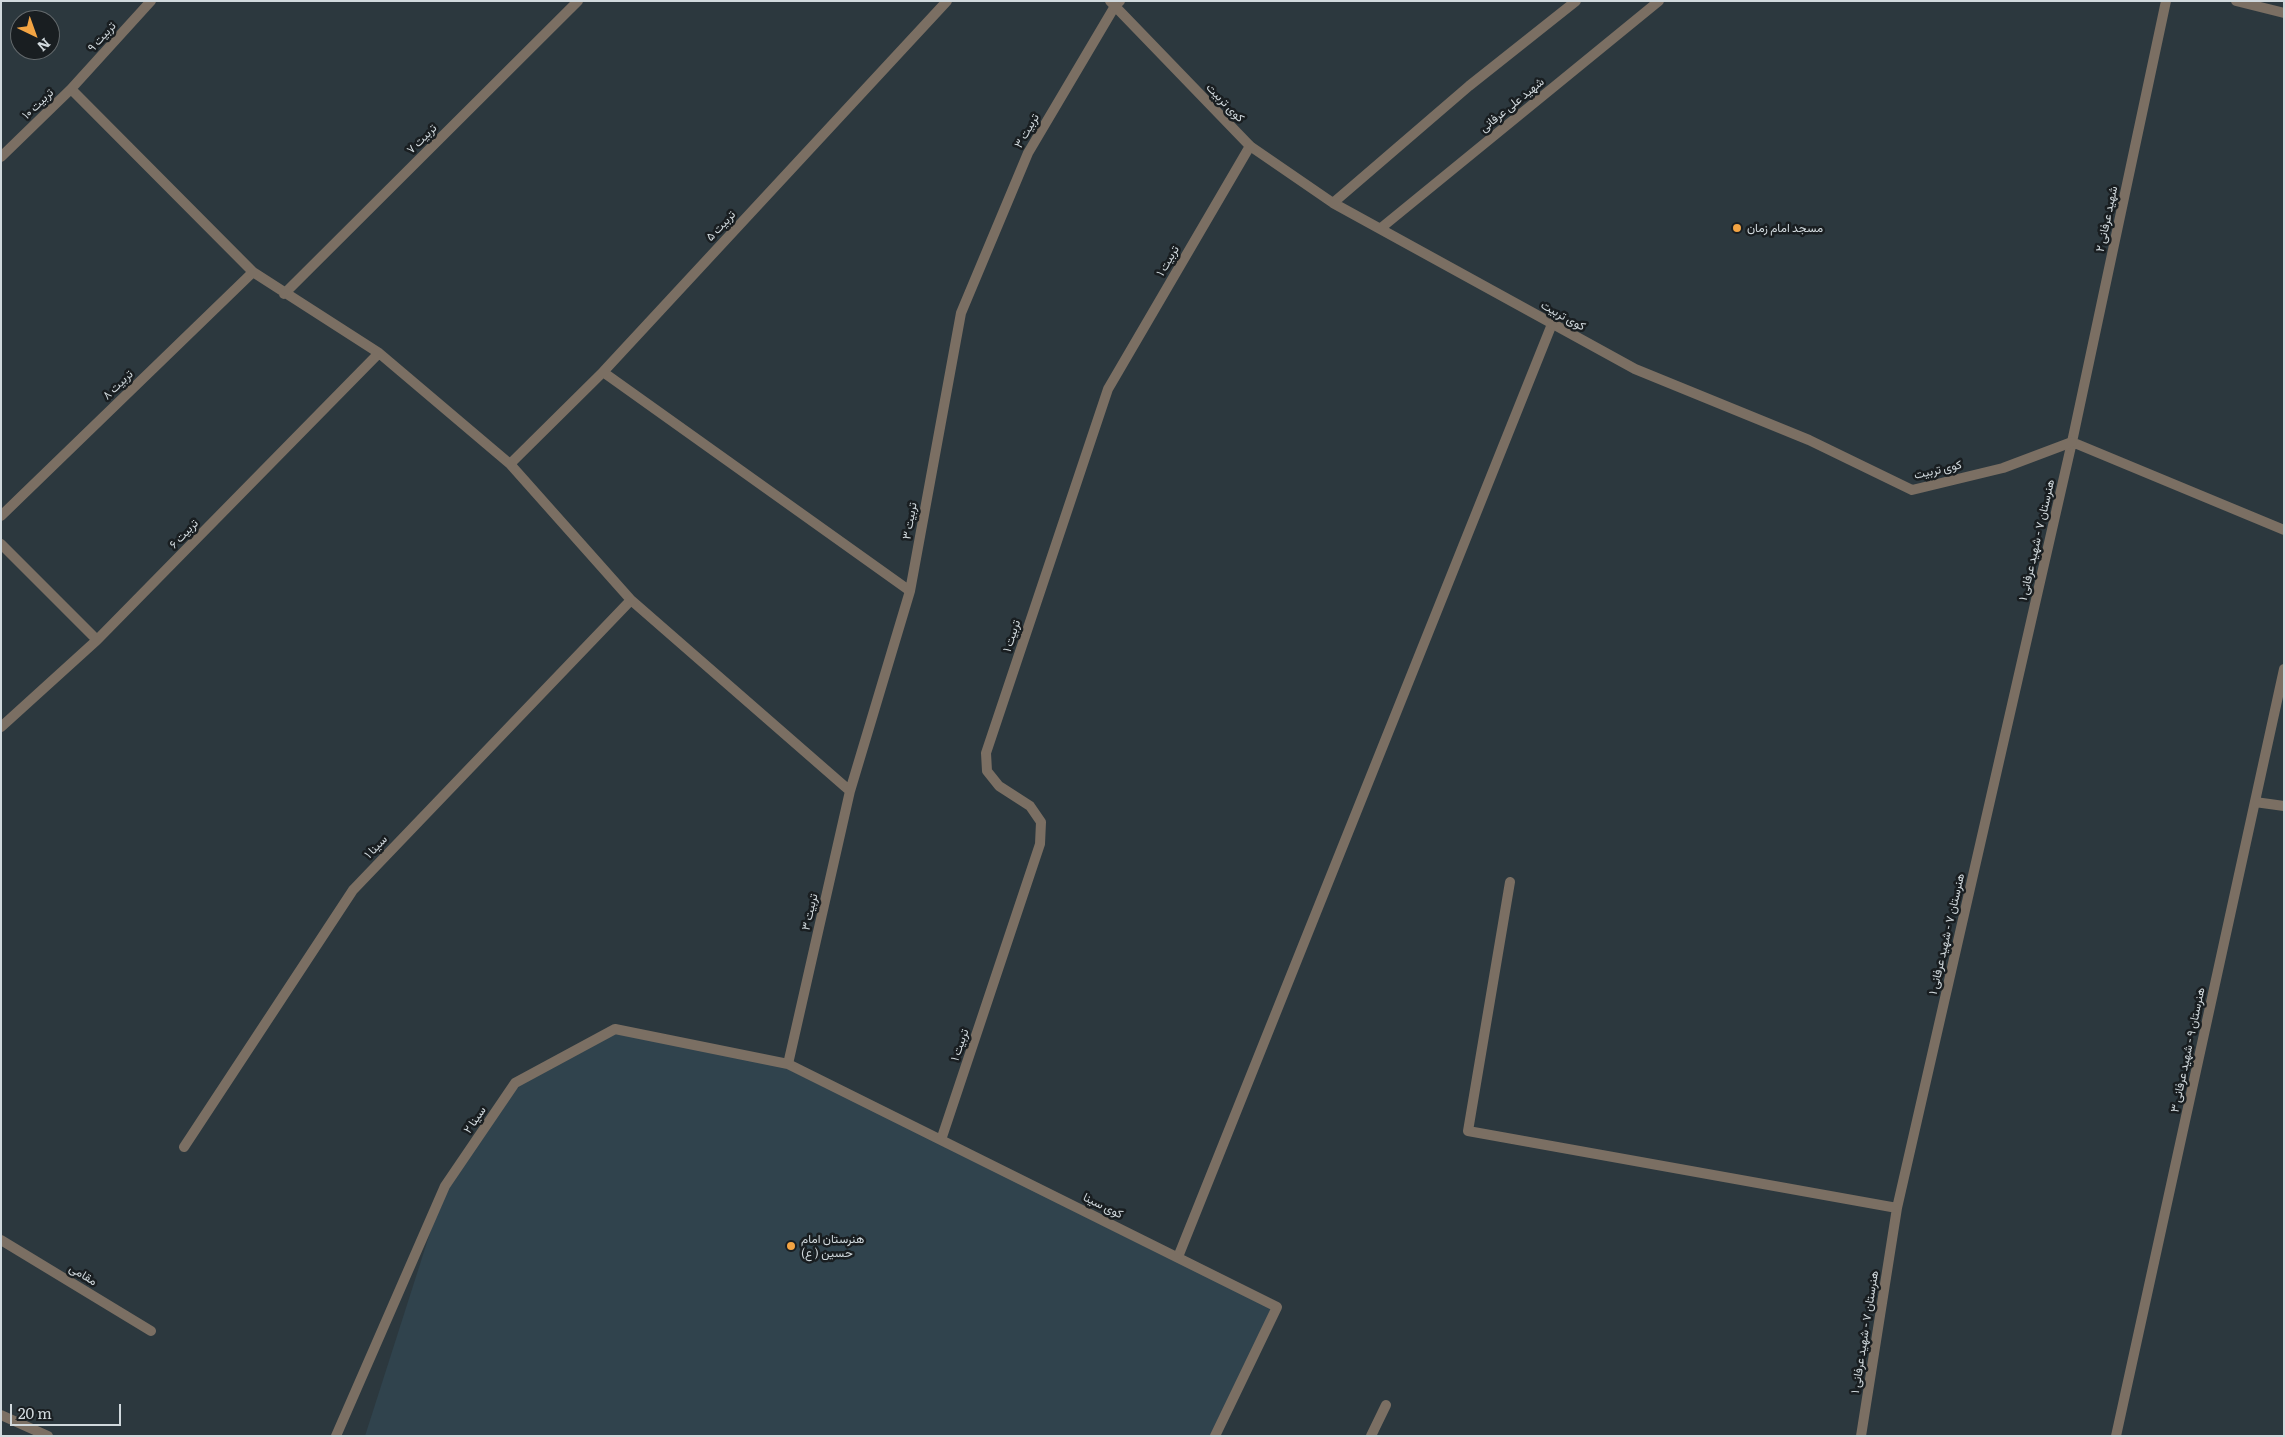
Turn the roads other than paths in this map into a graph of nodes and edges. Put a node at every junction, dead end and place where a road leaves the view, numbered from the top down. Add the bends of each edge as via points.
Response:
1 (151, 1) edge
2 (578, 1) edge
3 (947, 1) edge
4 (1576, 1) edge
5 (1659, 1) edge
6 (2166, 1) edge
7 (2236, 1) edge
8 (1115, 3) edge
9 (2284, 13) edge
10 (71, 89) junction
11 (1250, 146) junction
12 (1, 157) edge
13 (1333, 203) junction
14 (1381, 228) junction
15 (253, 272) junction
16 (284, 294) junction
17 (1552, 324) junction
18 (379, 353) junction
19 (603, 372) junction
20 (2072, 442) junction
21 (510, 464) junction
22 (1, 516) edge
23 (2284, 530) edge
24 (1, 544) edge
25 (910, 591) junction
26 (631, 600) junction
27 (97, 640) junction
28 (2284, 669) edge
29 (1, 727) edge
30 (850, 791) junction
31 (2254, 802) junction
32 (2284, 806) edge
33 (1510, 882) dead end
34 (788, 1064) junction
35 (941, 1140) junction
36 (184, 1147) dead end
37 (1897, 1208) junction
38 (1, 1240) edge
39 (1178, 1257) junction
40 (151, 1331) dead end
41 (1386, 1405) dead end
42 (1, 1415) edge
43 (48, 1436) edge
44 (336, 1436) edge
45 (1215, 1436) edge
46 (1371, 1436) edge
47 (1861, 1436) edge
48 (2116, 1436) edge

1 - 10 street, تربیت ۹
2 - 16 street, تربیت ۷
3 - 19 street, تربیت ۵
4 - 13 street via 1469,86
5 - 14 street, شهید علی عرفانی
6 - 20 street, شهید عرفانی ۲
7 - 9 street
8 - 11 street, کوی تربیت
8 - 25 street, تربیت ۳ via 1028,154 961,313
10 - 12 street, تربیت ۱۰
10 - 15 street
11 - 13 street, کوی تربیت
11 - 35 street, تربیت ۱ via 1108,389 986,753 987,771 1000,786 1030,806 1041,822 1040,844
13 - 14 street, کوی تربیت
14 - 17 street, کوی تربیت
15 - 16 street
15 - 22 street, تربیت ۸
16 - 18 street
17 - 20 street, کوی تربیت via 1635,369 1809,440 1912,490 2003,468
17 - 39 street
18 - 21 street
18 - 27 street, تربیت ۶
19 - 21 street, تربیت ۵
19 - 25 street
20 - 23 street
20 - 37 street, هنرستان ۷ - شهید عرفانی ۱
21 - 26 street
24 - 27 street
25 - 30 street, تربیت ۳
26 - 30 street
26 - 36 street, سینا ۱ via 353,890
27 - 29 street, تربیت ۶
28 - 31 street, هنرستان ۹ - شهید عرفانی ۳
30 - 34 street, تربیت ۳
31 - 32 street
31 - 48 street, هنرستان ۹ - شهید عرفانی ۳
33 - 37 street via 1468,1131
34 - 35 street, کوی سینا
34 - 44 street, سینا ۲ via 615,1030 515,1083 445,1186
35 - 39 street, کوی سینا
37 - 47 street, هنرستان ۷ - شهید عرفانی ۱
38 - 40 street, مقامی
39 - 45 street, کوی سینا via 1277,1307
41 - 46 street
42 - 43 street

